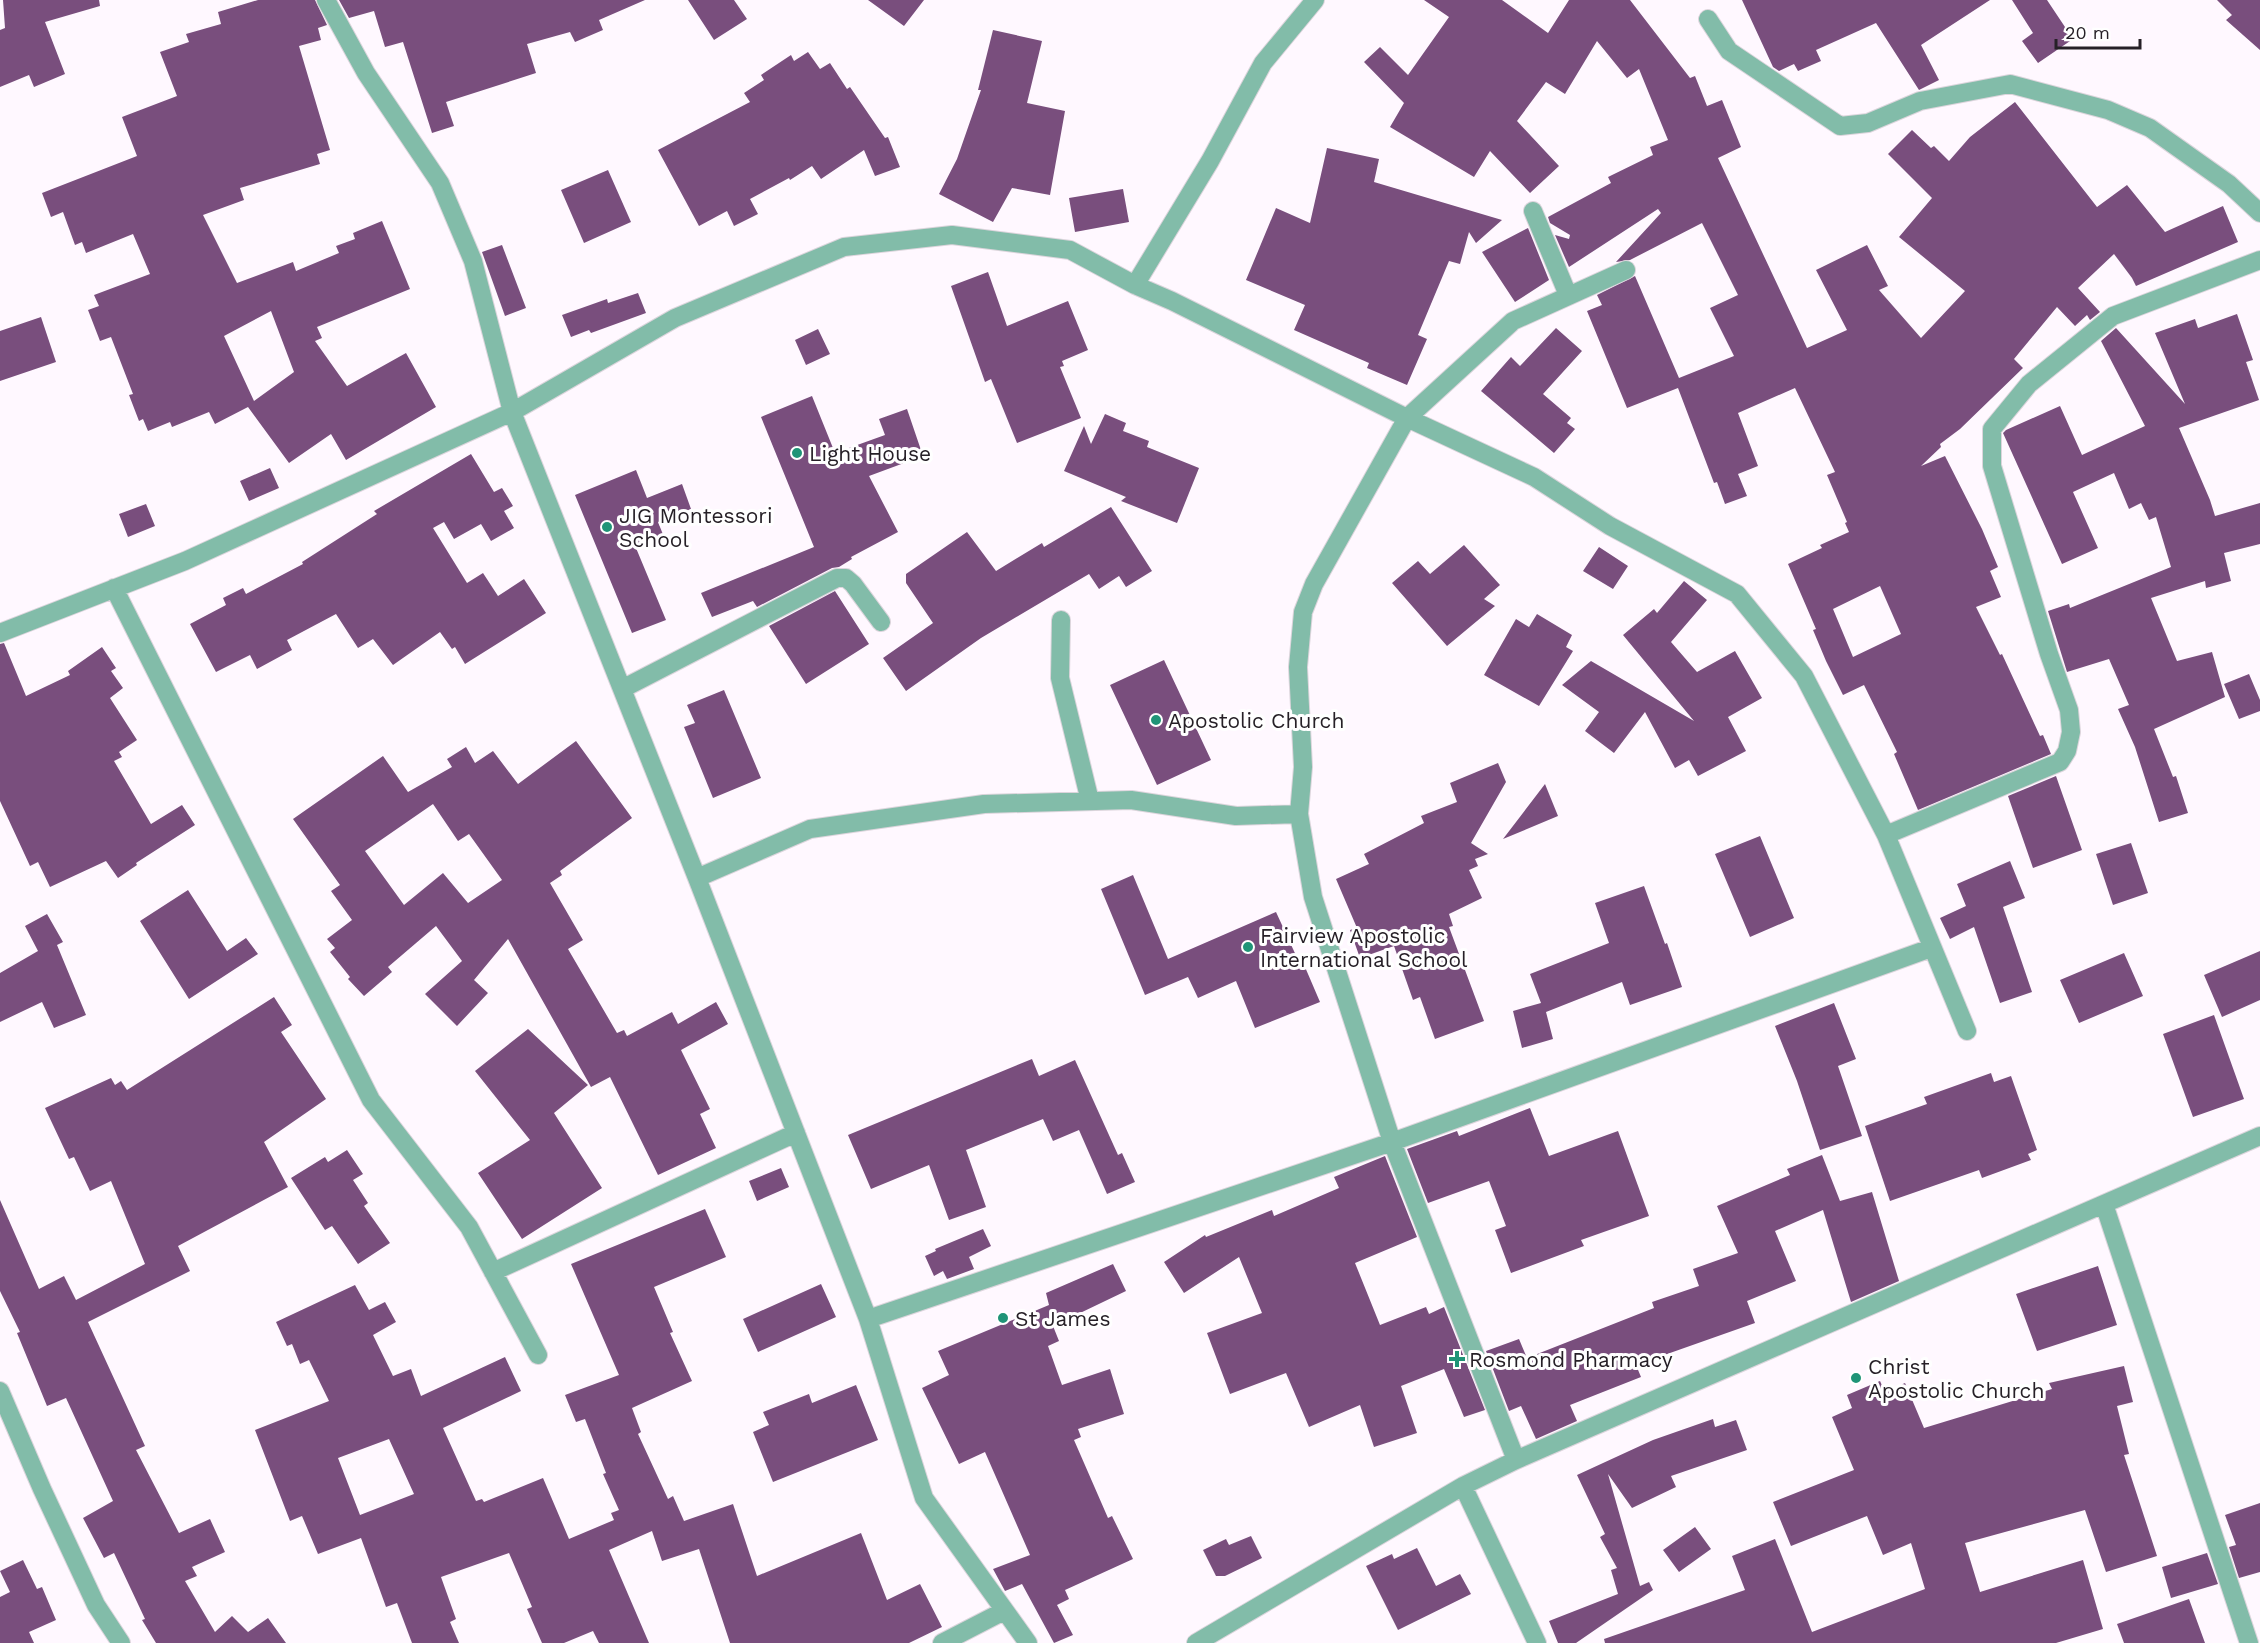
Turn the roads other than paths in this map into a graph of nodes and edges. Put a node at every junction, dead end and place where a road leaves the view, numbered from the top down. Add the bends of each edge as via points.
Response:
1 (326, 0) edge
2 (1316, 0) edge
3 (1708, 19) dead end
4 (1533, 211) dead end
5 (2260, 213) edge
6 (2260, 260) edge
7 (1626, 270) dead end
8 (1135, 285) junction
9 (1568, 295) junction
10 (513, 412) junction
11 (1407, 418) junction
12 (114, 588) junction
13 (1061, 620) dead end
14 (881, 622) dead end
15 (0, 633) edge
16 (622, 689) junction
17 (1090, 801) junction
18 (1299, 814) junction
19 (1886, 835) junction
20 (698, 878) junction
21 (1931, 948) junction
22 (1967, 1031) dead end
23 (796, 1133) junction
24 (2260, 1136) edge
25 (1392, 1142) junction
26 (2104, 1204) junction
27 (493, 1272) junction
28 (868, 1319) junction
29 (538, 1355) dead end
30 (0, 1391) edge
31 (1516, 1460) junction
32 (1463, 1486) junction
33 (1004, 1611) junction
34 (121, 1643) edge
35 (942, 1643) edge
36 (1028, 1643) edge
37 (1196, 1643) edge
38 (1537, 1643) edge
39 (2248, 1643) edge

1 - 10 street via 366,73 440,183 473,261
2 - 8 street via 1263,63 1210,161
3 - 5 street via 1729,51 1840,126 1868,123 1920,101 2010,84 2108,110 2150,128 2229,184
4 - 9 street
6 - 19 street via 2113,316 2029,384 1992,429 1992,466 2069,710 2071,732 2067,751 2060,762
7 - 9 street
8 - 10 street via 1070,250 952,235 844,247 675,318
8 - 11 street
9 - 11 street via 1513,321
10 - 12 street via 185,561
10 - 16 street
11 - 18 street via 1314,584 1303,612 1298,667 1303,767
11 - 19 street via 1534,477 1610,526 1737,594 1804,676
12 - 15 street
12 - 27 street via 370,1100 469,1227
13 - 17 street via 1060,678
14 - 16 street via 853,584 846,578 837,578
16 - 20 street
17 - 18 street via 1131,800 1236,816
17 - 20 street via 984,804 810,829
18 - 25 street via 1313,897
19 - 21 street
20 - 23 street
21 - 22 street
21 - 25 street
23 - 27 street
23 - 28 street
24 - 26 street
25 - 28 street
25 - 31 street
26 - 31 street
26 - 39 street
27 - 29 street
28 - 33 street via 924,1498
30 - 34 street via 96,1605
31 - 32 street
32 - 37 street
32 - 38 street
33 - 35 street
33 - 36 street

